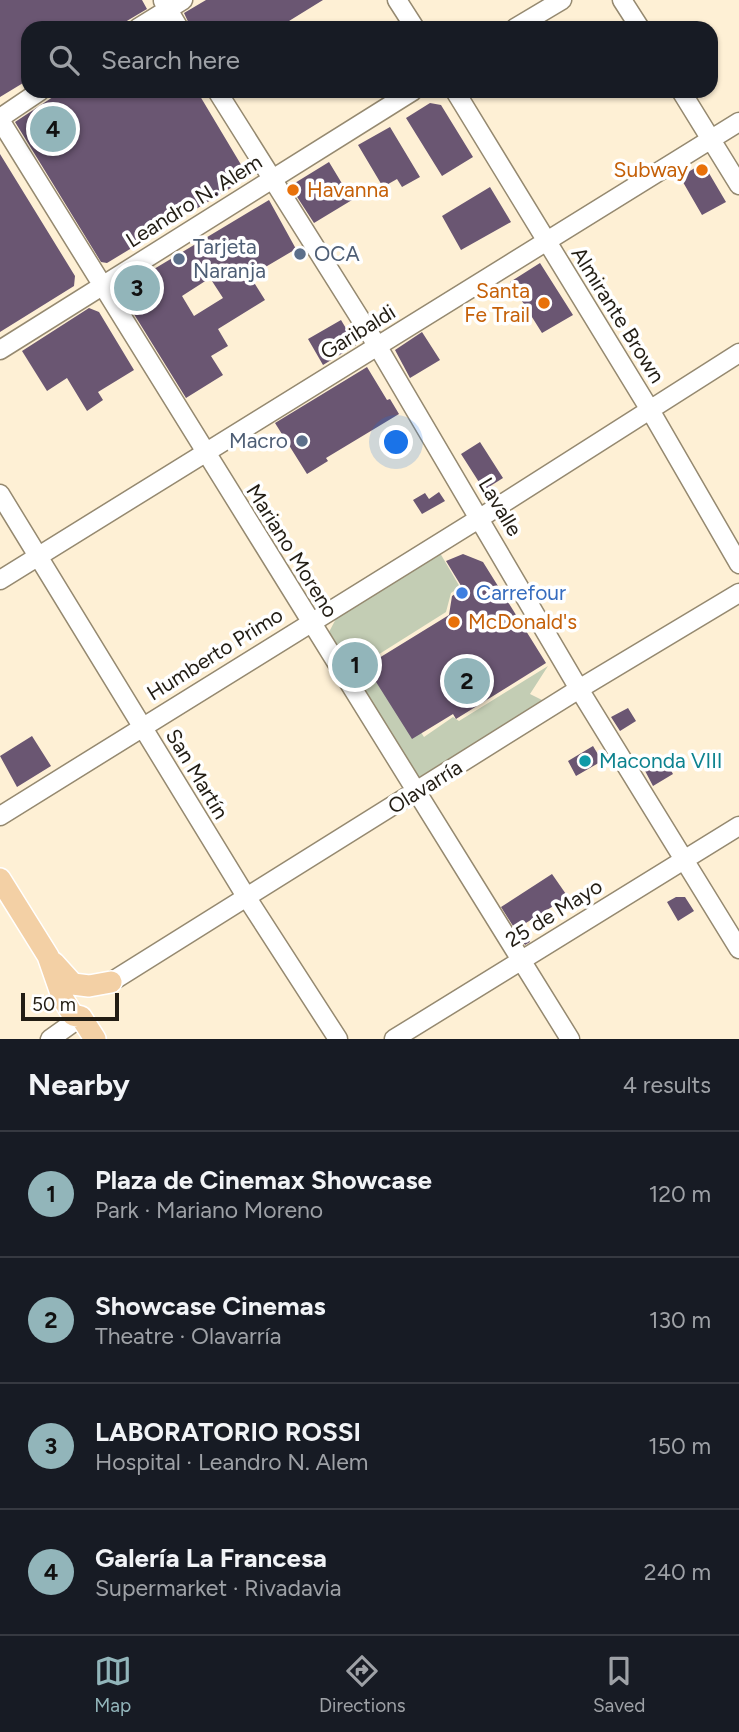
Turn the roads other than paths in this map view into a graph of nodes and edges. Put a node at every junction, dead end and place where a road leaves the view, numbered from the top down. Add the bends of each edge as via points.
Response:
1 (397, 0) edge
2 (562, 0) edge
3 (622, 0) edge
4 (171, 3) edge
5 (147, 21) edge
6 (177, 21) edge
7 (410, 21) edge
8 (527, 21) edge
9 (636, 21) edge
10 (30, 98) edge
11 (221, 98) edge
12 (402, 98) edge
13 (459, 98) edge
14 (686, 98) edge
15 (0, 119) edge
16 (739, 122) edge
17 (712, 139) junction
18 (271, 180) junction
19 (739, 185) edge
20 (545, 242) junction
21 (102, 284) junction
22 (378, 347) junction
23 (0, 349) edge
24 (739, 353) edge
25 (650, 410) junction
26 (205, 452) junction
27 (0, 494) edge
28 (480, 518) junction
29 (37, 557) junction
30 (739, 564) edge
31 (0, 580) edge
32 (739, 593) edge
33 (310, 623) junction
34 (579, 689) junction
35 (142, 726) junction
36 (416, 793) junction
37 (0, 816) edge
38 (739, 826) edge
39 (684, 858) junction
40 (0, 879) edge
41 (247, 898) junction
42 (739, 950) edge
43 (48, 956) junction
44 (521, 961) junction
45 (111, 982) junction
46 (80, 1017) junction
47 (50, 1039) edge
48 (94, 1039) edge
49 (338, 1039) edge
50 (394, 1039) edge
51 (570, 1039) edge

1 - 7 street
2 - 8 street
3 - 9 street
4 - 5 street
4 - 6 street
10 - 15 street
11 - 18 street, Lavalle
12 - 18 street, Leandro N. Alem
13 - 20 street, Almirante Brown
14 - 17 street
15 - 21 street, Mariano Moreno
16 - 17 street, Garibaldi
17 - 19 street
17 - 20 street, Garibaldi
18 - 21 street, Leandro N. Alem
18 - 22 street, Lavalle
20 - 22 street, Garibaldi
20 - 25 street, Almirante Brown
21 - 23 street, Leandro N. Alem
21 - 26 street, Mariano Moreno
22 - 26 street, Garibaldi
22 - 28 street, Lavalle
24 - 25 street, Humberto Primo
25 - 28 street, Humberto Primo
25 - 30 street, Almirante Brown
26 - 29 street, Garibaldi
26 - 33 street, Mariano Moreno
27 - 29 street, San Martín
28 - 33 street, Humberto Primo
28 - 34 street, Lavalle
29 - 31 street, Garibaldi
29 - 35 street, San Martín
32 - 34 street, Olavarría
33 - 35 street, Humberto Primo
33 - 36 street, Mariano Moreno
34 - 36 street, Olavarría
34 - 39 street, Lavalle
35 - 37 street, Humberto Primo
35 - 41 street, San Martín
36 - 41 street, Olavarría
36 - 44 street, Mariano Moreno
38 - 39 street, 25 de Mayo
39 - 42 street, Lavalle
39 - 44 street, 25 de Mayo
40 - 43 main road
41 - 45 street, Olavarría
41 - 49 street, San Martín
43 - 45 main road, Olavarría via 73,984
43 - 46 main road via 66,1006
44 - 50 street, 25 de Mayo
44 - 51 street, Mariano Moreno
45 - 46 main road, Olavarría
46 - 47 street, Olavarría
46 - 48 main road

